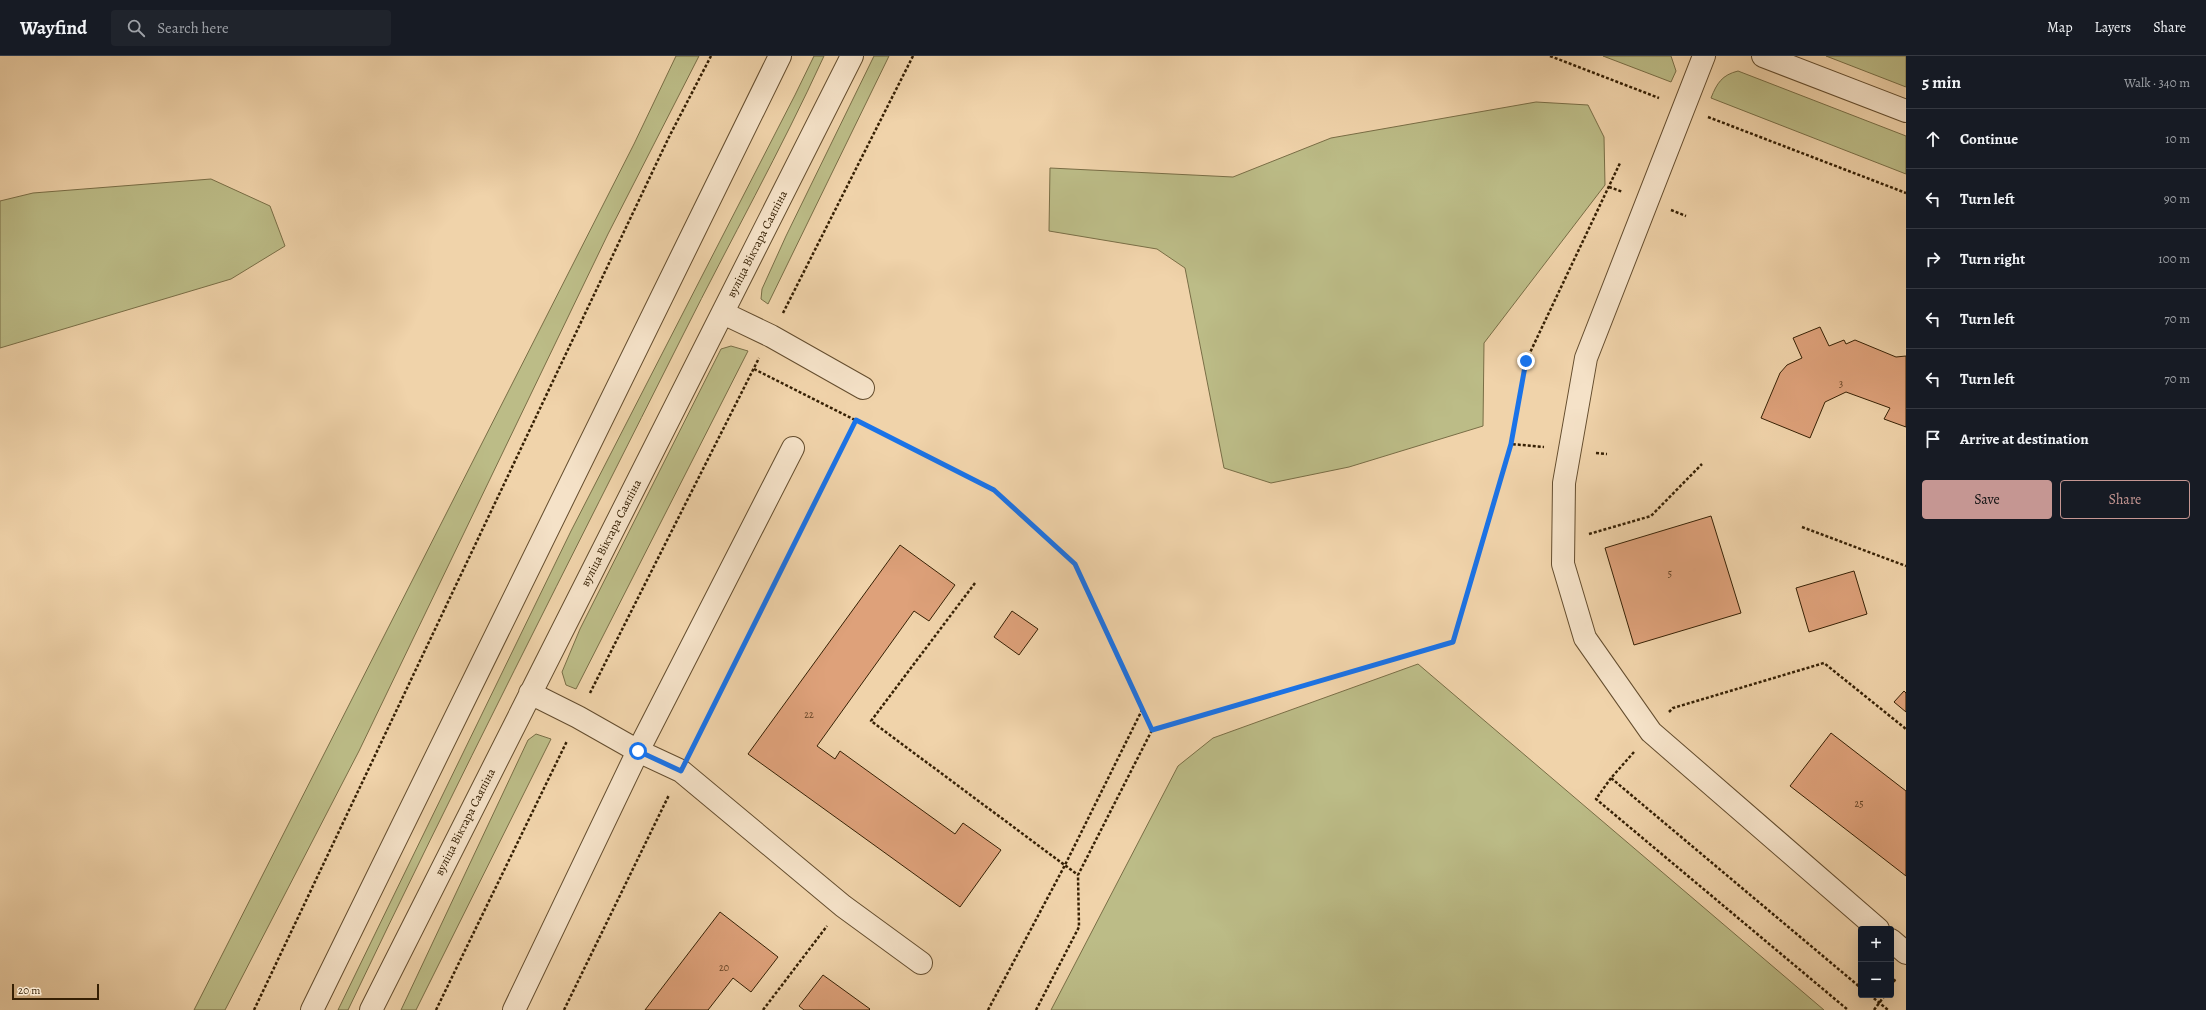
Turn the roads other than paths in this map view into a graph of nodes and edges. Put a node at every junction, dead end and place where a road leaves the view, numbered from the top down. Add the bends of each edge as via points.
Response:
1 (780, 56) edge
2 (852, 56) edge
3 (1704, 56) edge
4 (1763, 56) edge
5 (1906, 111) edge
6 (723, 313) junction
7 (863, 388) dead end
8 (793, 448) dead end
9 (530, 693) junction
10 (638, 751) junction
11 (1875, 926) edge
12 (1894, 943) edge
13 (1906, 953) edge
14 (921, 963) dead end
15 (312, 1010) edge
16 (371, 1010) edge
17 (514, 1010) edge

1 - 15 street
2 - 6 street, вуліца Віктара Саяпіна
3 - 11 street via 1586,358 1564,483 1563,564 1585,638 1651,732
4 - 5 street
6 - 7 street via 771,336
6 - 9 street, вуліца Віктара Саяпіна
8 - 10 street
9 - 10 street
9 - 16 street, вуліца Віктара Саяпіна
10 - 14 street via 681,771 843,906
10 - 17 street
12 - 13 street

